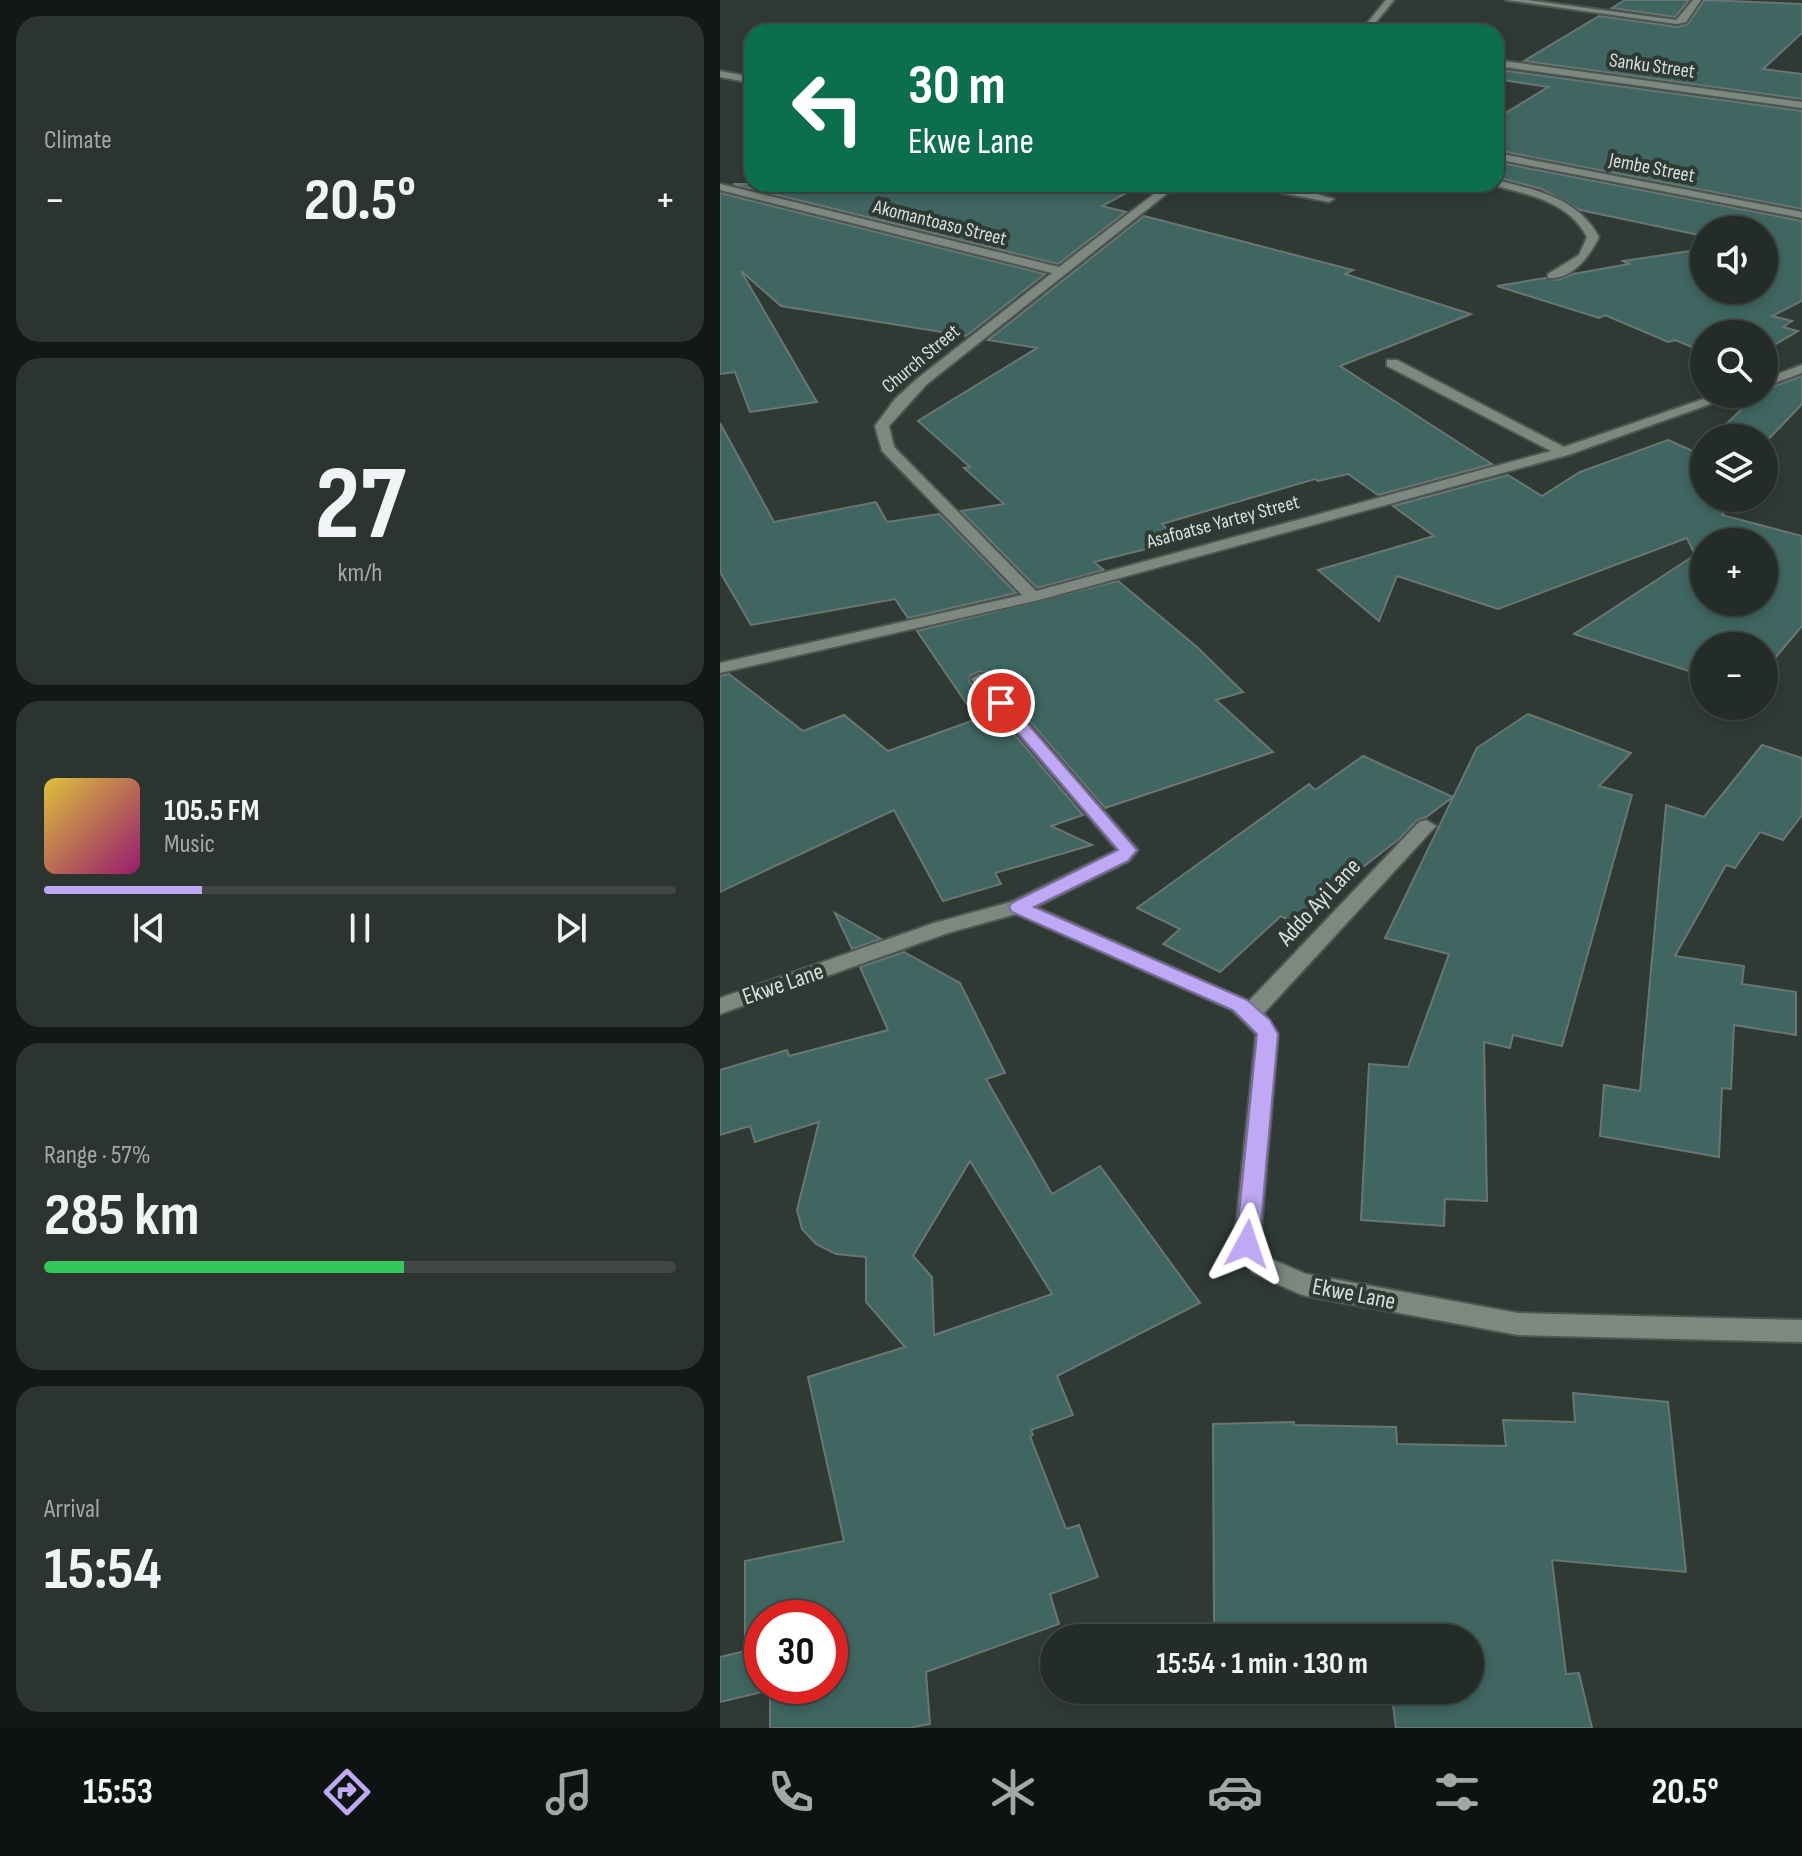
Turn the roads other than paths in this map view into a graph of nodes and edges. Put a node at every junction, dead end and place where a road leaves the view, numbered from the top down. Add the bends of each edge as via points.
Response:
1 (1390, 0) edge
2 (1510, 0) edge
3 (1697, 0) edge
4 (1370, 24) edge
5 (1504, 64) edge
6 (720, 74) edge
7 (744, 78) edge
8 (1802, 105) edge
9 (1504, 158) edge
10 (1504, 185) edge
11 (720, 187) edge
12 (1163, 192) edge
13 (1291, 192) edge
14 (1329, 199) dead end
15 (1802, 215) edge
16 (1059, 271) junction
17 (1552, 276) dead end
18 (1392, 363) dead end
19 (1802, 369) edge
20 (1778, 378) edge
21 (1690, 408) edge
22 (1563, 452) junction
23 (1033, 597) junction
24 (720, 668) edge
25 (980, 679) dead end
26 (1426, 826) dead end
27 (1018, 907) junction
28 (720, 1006) edge
29 (1251, 1013) junction
30 (1802, 1331) edge

1 - 4 street
2 - 3 street via 1677,22
5 - 8 street, Sanku Street
6 - 7 street
9 - 15 street, Jembe Street
10 - 17 street via 1549,199 1589,225 1593,237 1584,257
11 - 16 street, Akomantoaso Street
12 - 16 street, Church Street
13 - 14 street
16 - 23 street, Church Street via 915,389 882,426 887,448
18 - 22 street
19 - 20 street
21 - 22 street, Asafoatse Yartey Street
22 - 23 street, Asafoatse Yartey Street
23 - 24 street, Asafoatse Yartey Street
25 - 27 street, Ekwe Lane via 1128,850
26 - 29 street, Addo Ayi Lane
27 - 28 street, Ekwe Lane via 941,928
27 - 29 street
29 - 30 street, Ekwe Lane via 1267,1034 1247,1244 1262,1266 1302,1284 1518,1324

